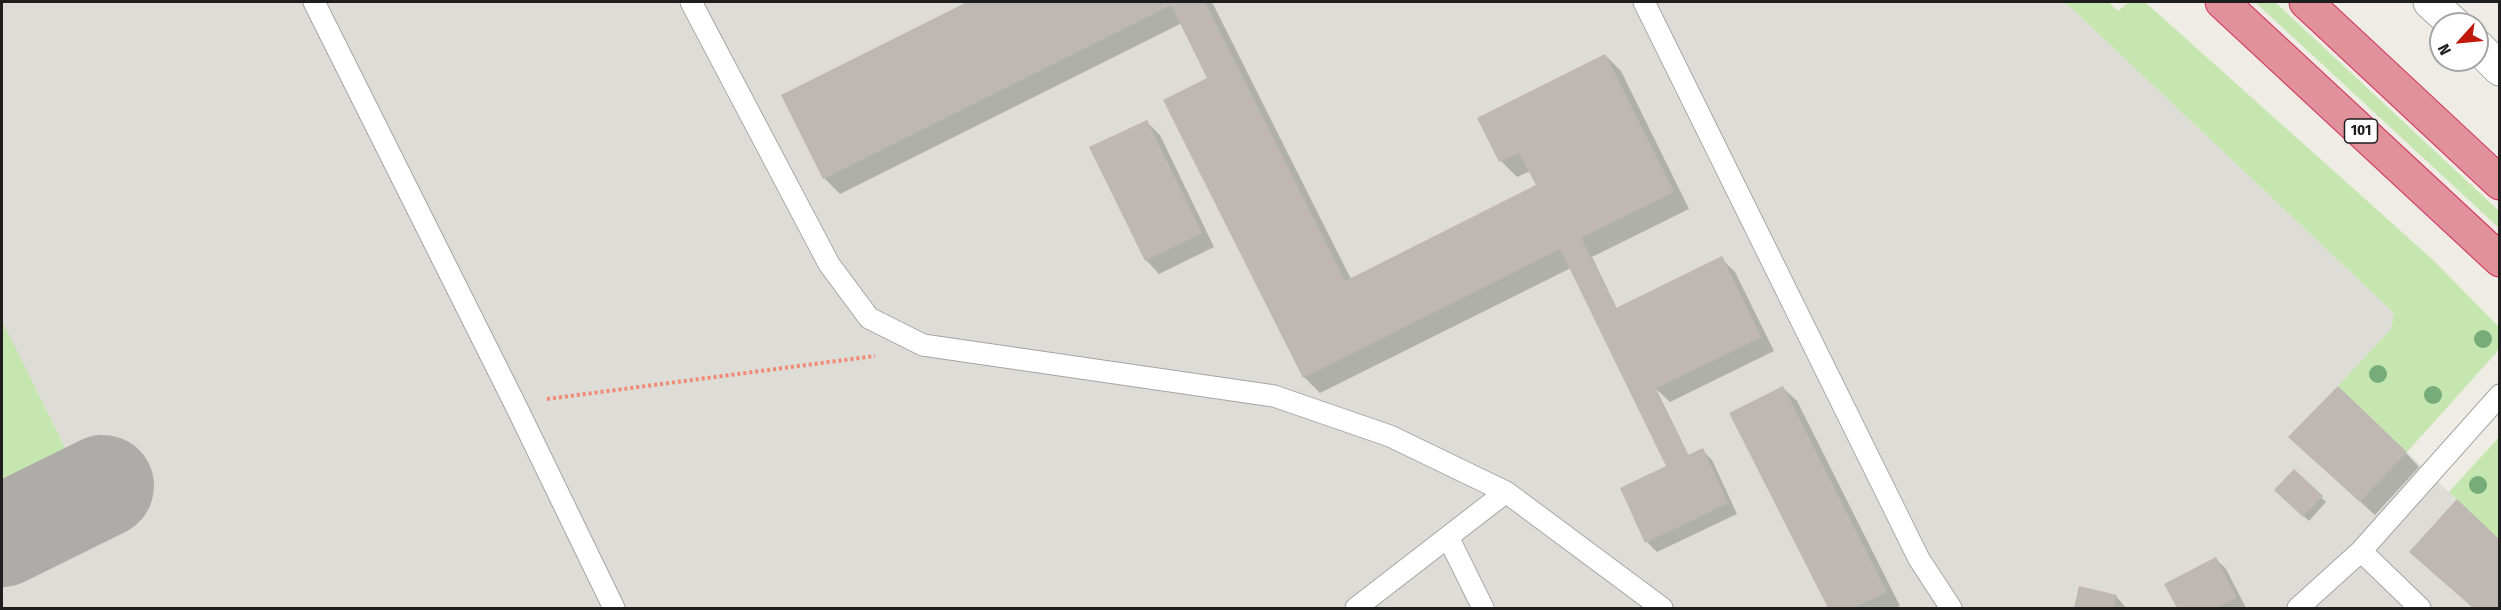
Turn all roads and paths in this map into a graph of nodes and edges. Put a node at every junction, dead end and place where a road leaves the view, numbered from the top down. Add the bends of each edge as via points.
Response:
1 (314, 2) edge
2 (691, 2) edge
3 (1644, 2) edge
4 (2222, 2) edge
5 (2306, 2) edge
6 (2499, 183) edge
7 (2499, 260) edge
8 (901, 334) junction
9 (2499, 395) edge
10 (515, 404) junction
11 (1506, 492) junction
12 (1448, 537) junction
13 (2361, 551) junction
14 (614, 609) edge
15 (1356, 609) edge
16 (1483, 609) edge
17 (1662, 609) edge
18 (1951, 609) edge
19 (2298, 609) edge
20 (2420, 609) edge

1 - 10 lane
2 - 8 lane via 829,264 869,318
3 - 18 lane via 1919,559
4 - 7 highway, 101
5 - 6 highway
8 - 10 path via 877,356
8 - 11 lane via 923,345 1274,396 1390,436
9 - 13 lane
10 - 14 lane
11 - 12 lane
11 - 17 lane
12 - 15 lane
12 - 16 lane
13 - 19 lane
13 - 20 lane

